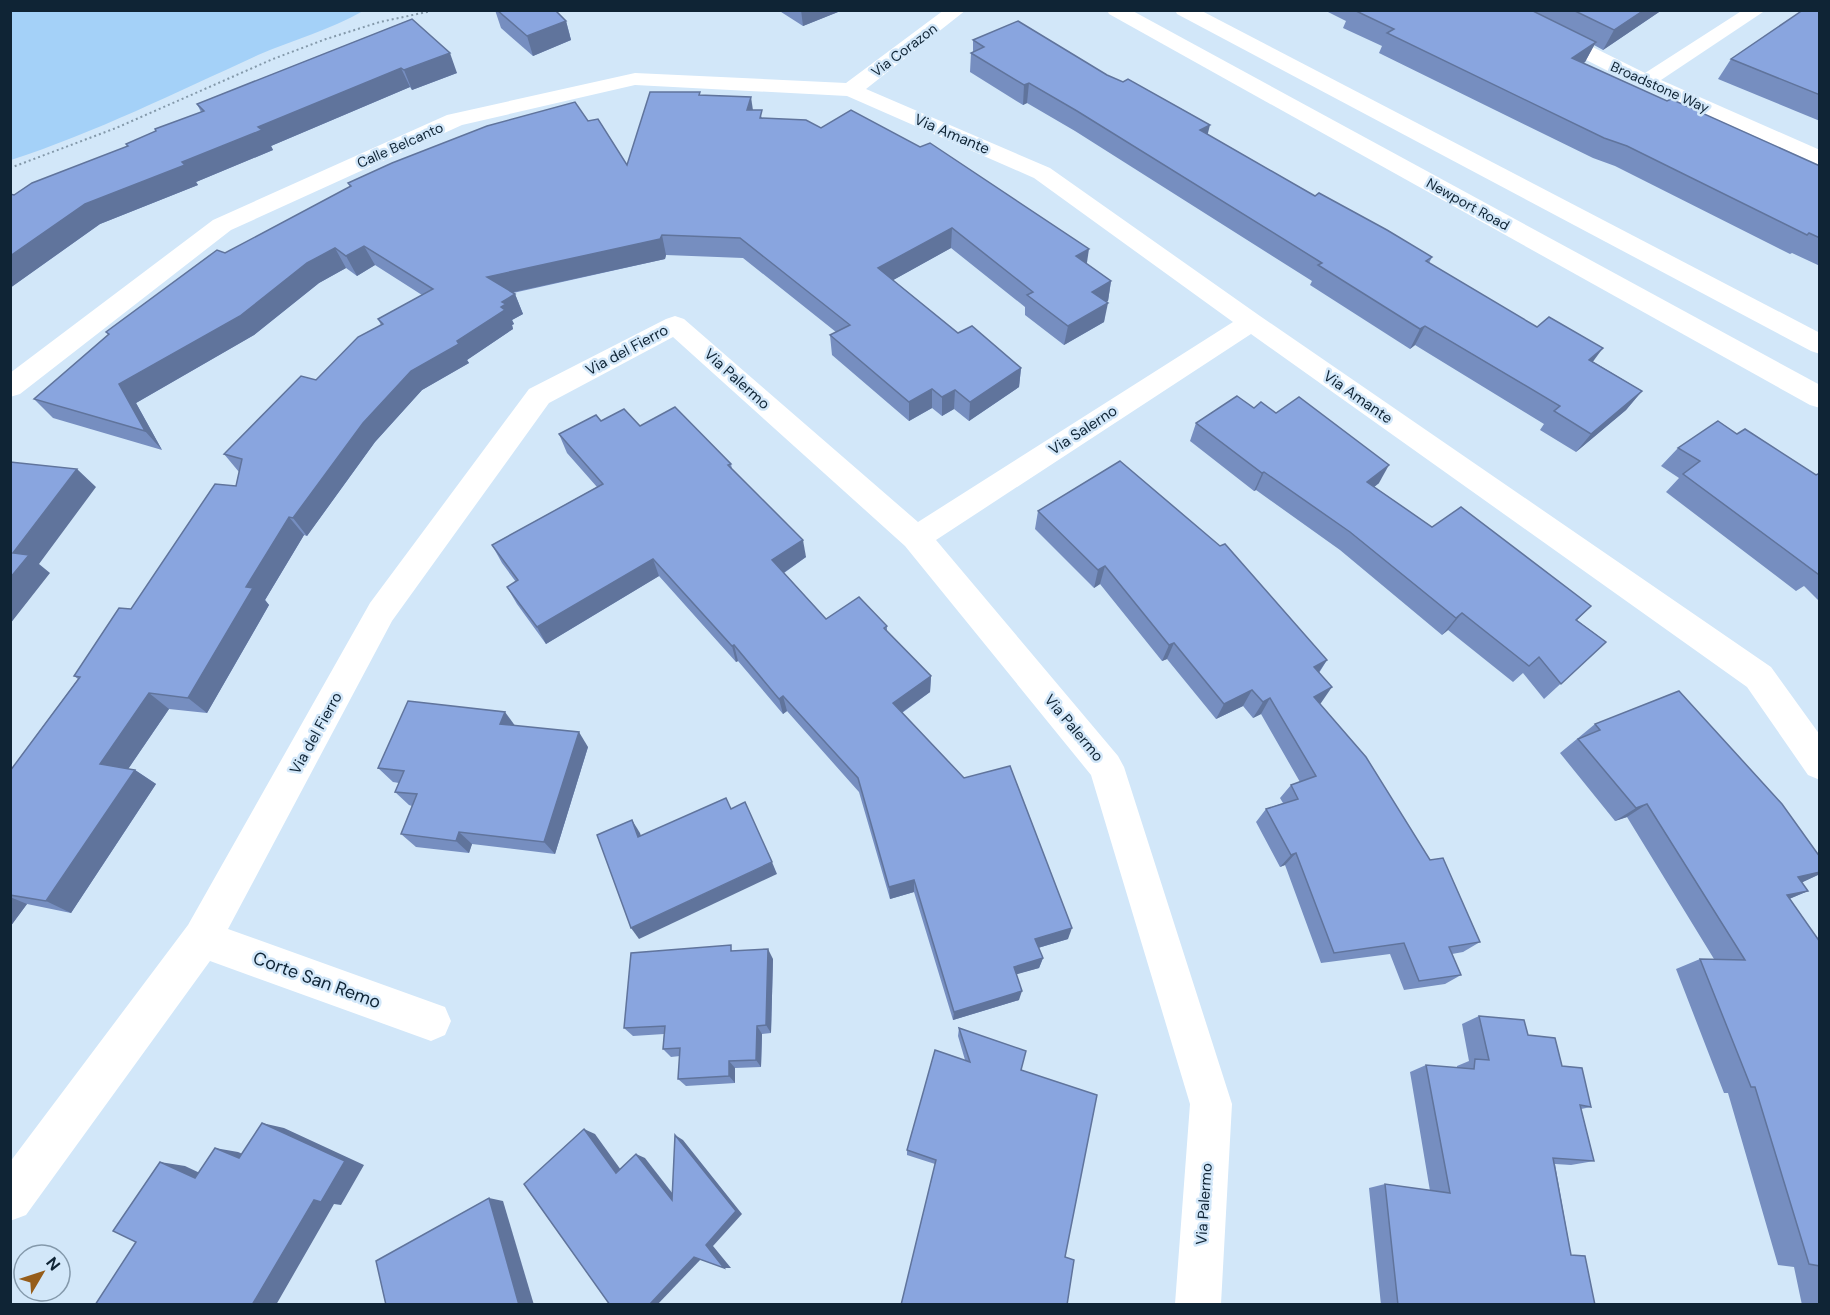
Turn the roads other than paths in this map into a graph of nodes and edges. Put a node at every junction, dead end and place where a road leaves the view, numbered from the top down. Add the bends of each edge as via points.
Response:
1 (957, 10) edge
2 (1116, 10) edge
3 (1184, 10) edge
4 (1502, 10) edge
5 (1757, 10) edge
6 (1646, 81) junction
7 (851, 90) junction
8 (1820, 158) edge
9 (1251, 322) junction
10 (675, 325) joint
11 (1820, 345) edge
12 (10, 387) edge
13 (1820, 398) edge
14 (916, 538) junction
15 (1820, 764) edge
16 (202, 939) junction
17 (431, 1022) dead end
18 (10, 1199) edge
19 (1198, 1305) edge

1 - 7 street, Via Corazon
2 - 13 street, Newport Road
3 - 11 street
4 - 6 street, Broadstone Way via 1554,39
5 - 6 street
6 - 8 street, Broadstone Way
7 - 9 street, Via Amante via 1042,173
7 - 12 street, Calle Belcanto via 635,79 455,120 222,225
9 - 14 street, Via Salerno
9 - 15 street, Via Amante via 1759,677
10 - 14 street, Via Palermo
10 - 16 street, Via del Fierro via 539,396 381,612
14 - 19 street, Via Palermo via 1106,767 1210,1104
16 - 17 street, Corte San Remo
16 - 18 street, Via del Fierro

